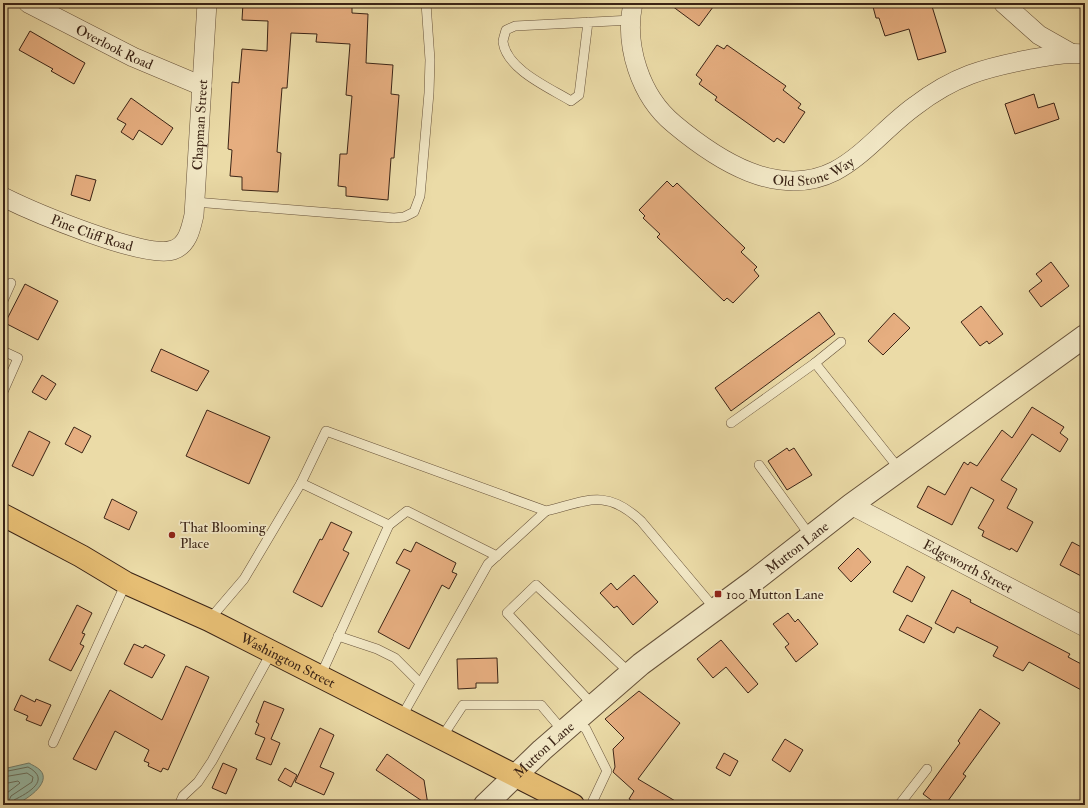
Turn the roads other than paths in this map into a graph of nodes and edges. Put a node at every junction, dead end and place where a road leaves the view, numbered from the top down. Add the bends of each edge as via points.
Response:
1 (28, 3) edge
2 (206, 3) edge
3 (426, 3) edge
4 (1003, 3) edge
5 (632, 11) edge
6 (588, 22) junction
7 (1077, 53) edge
8 (202, 86) junction
9 (3, 197) edge
10 (195, 202) junction
11 (182, 244) joint
12 (11, 283) dead end
13 (3, 301) edge
14 (841, 342) dead end
15 (1082, 342) edge
16 (3, 352) edge
17 (815, 363) junction
18 (3, 392) edge
19 (731, 423) dead end
20 (759, 465) dead end
21 (900, 470) junction
22 (301, 483) junction
23 (851, 505) junction
24 (546, 511) junction
25 (3, 515) edge
26 (389, 525) junction
27 (811, 537) junction
28 (497, 556) junction
29 (126, 582) junction
30 (715, 610) junction
31 (209, 620) junction
32 (1085, 627) edge
33 (338, 636) junction
34 (271, 653) junction
35 (630, 673) junction
36 (320, 676) junction
37 (420, 683) junction
38 (593, 705) junction
39 (402, 716) junction
40 (569, 726) junction
41 (442, 737) junction
42 (53, 743) dead end
43 (927, 769) dead end
44 (515, 774) junction
45 (179, 805) edge
46 (485, 805) edge
47 (573, 805) edge
48 (591, 805) edge
49 (898, 805) edge

1 - 8 street, Overlook Road via 133,57
2 - 8 street, Chapman Street
3 - 10 lane via 430,60 429,93 420,196 414,212 394,218
4 - 7 street, Old Stone Way via 1039,35
5 - 6 lane
5 - 7 street, Old Stone Way via 634,55 640,78 653,101 670,121 698,144 730,164 759,175 793,182 816,179 835,170 858,155 914,106 964,76 991,66
6 - 6 lane via 515,26 506,30 503,41 508,54 519,69 571,101 579,95
8 - 10 street, Chapman Street
9 - 11 street, Pine Cliff Road via 98,236 133,247 166,252 175,250
10 - 11 street, Chapman Street via 191,229
12 - 13 lane
14 - 17 lane
15 - 21 street, Mutton Lane
16 - 18 lane via 18,358
17 - 19 lane
17 - 21 lane
20 - 27 lane
21 - 23 street, Mutton Lane
22 - 24 lane via 326,431
22 - 26 lane
22 - 31 lane via 244,578
23 - 27 street, Mutton Lane
23 - 32 street, Edgeworth Street
24 - 28 lane
24 - 30 lane via 595,498 611,500 628,509 641,521
25 - 29 main road, Washington Street
26 - 28 lane via 407,511
26 - 33 lane
27 - 30 street, Mutton Lane
28 - 37 lane via 488,564
29 - 31 main road, Washington Street
29 - 42 lane
30 - 35 street, Mutton Lane
31 - 34 main road, Washington Street
33 - 36 lane
33 - 37 lane via 395,658
34 - 36 main road, Washington Street
34 - 45 lane via 212,761 198,782 183,796
35 - 38 street, Mutton Lane
35 - 38 lane via 536,585 507,613
36 - 39 main road, Washington Street
37 - 39 lane
38 - 40 street, Mutton Lane
39 - 41 main road, Washington Street
40 - 41 lane via 541,705 463,705
40 - 44 street, Mutton Lane
40 - 48 lane via 586,729 607,771
41 - 44 main road, Washington Street
43 - 49 lane
44 - 46 street, Mutton Lane
44 - 47 main road, Washington Street

